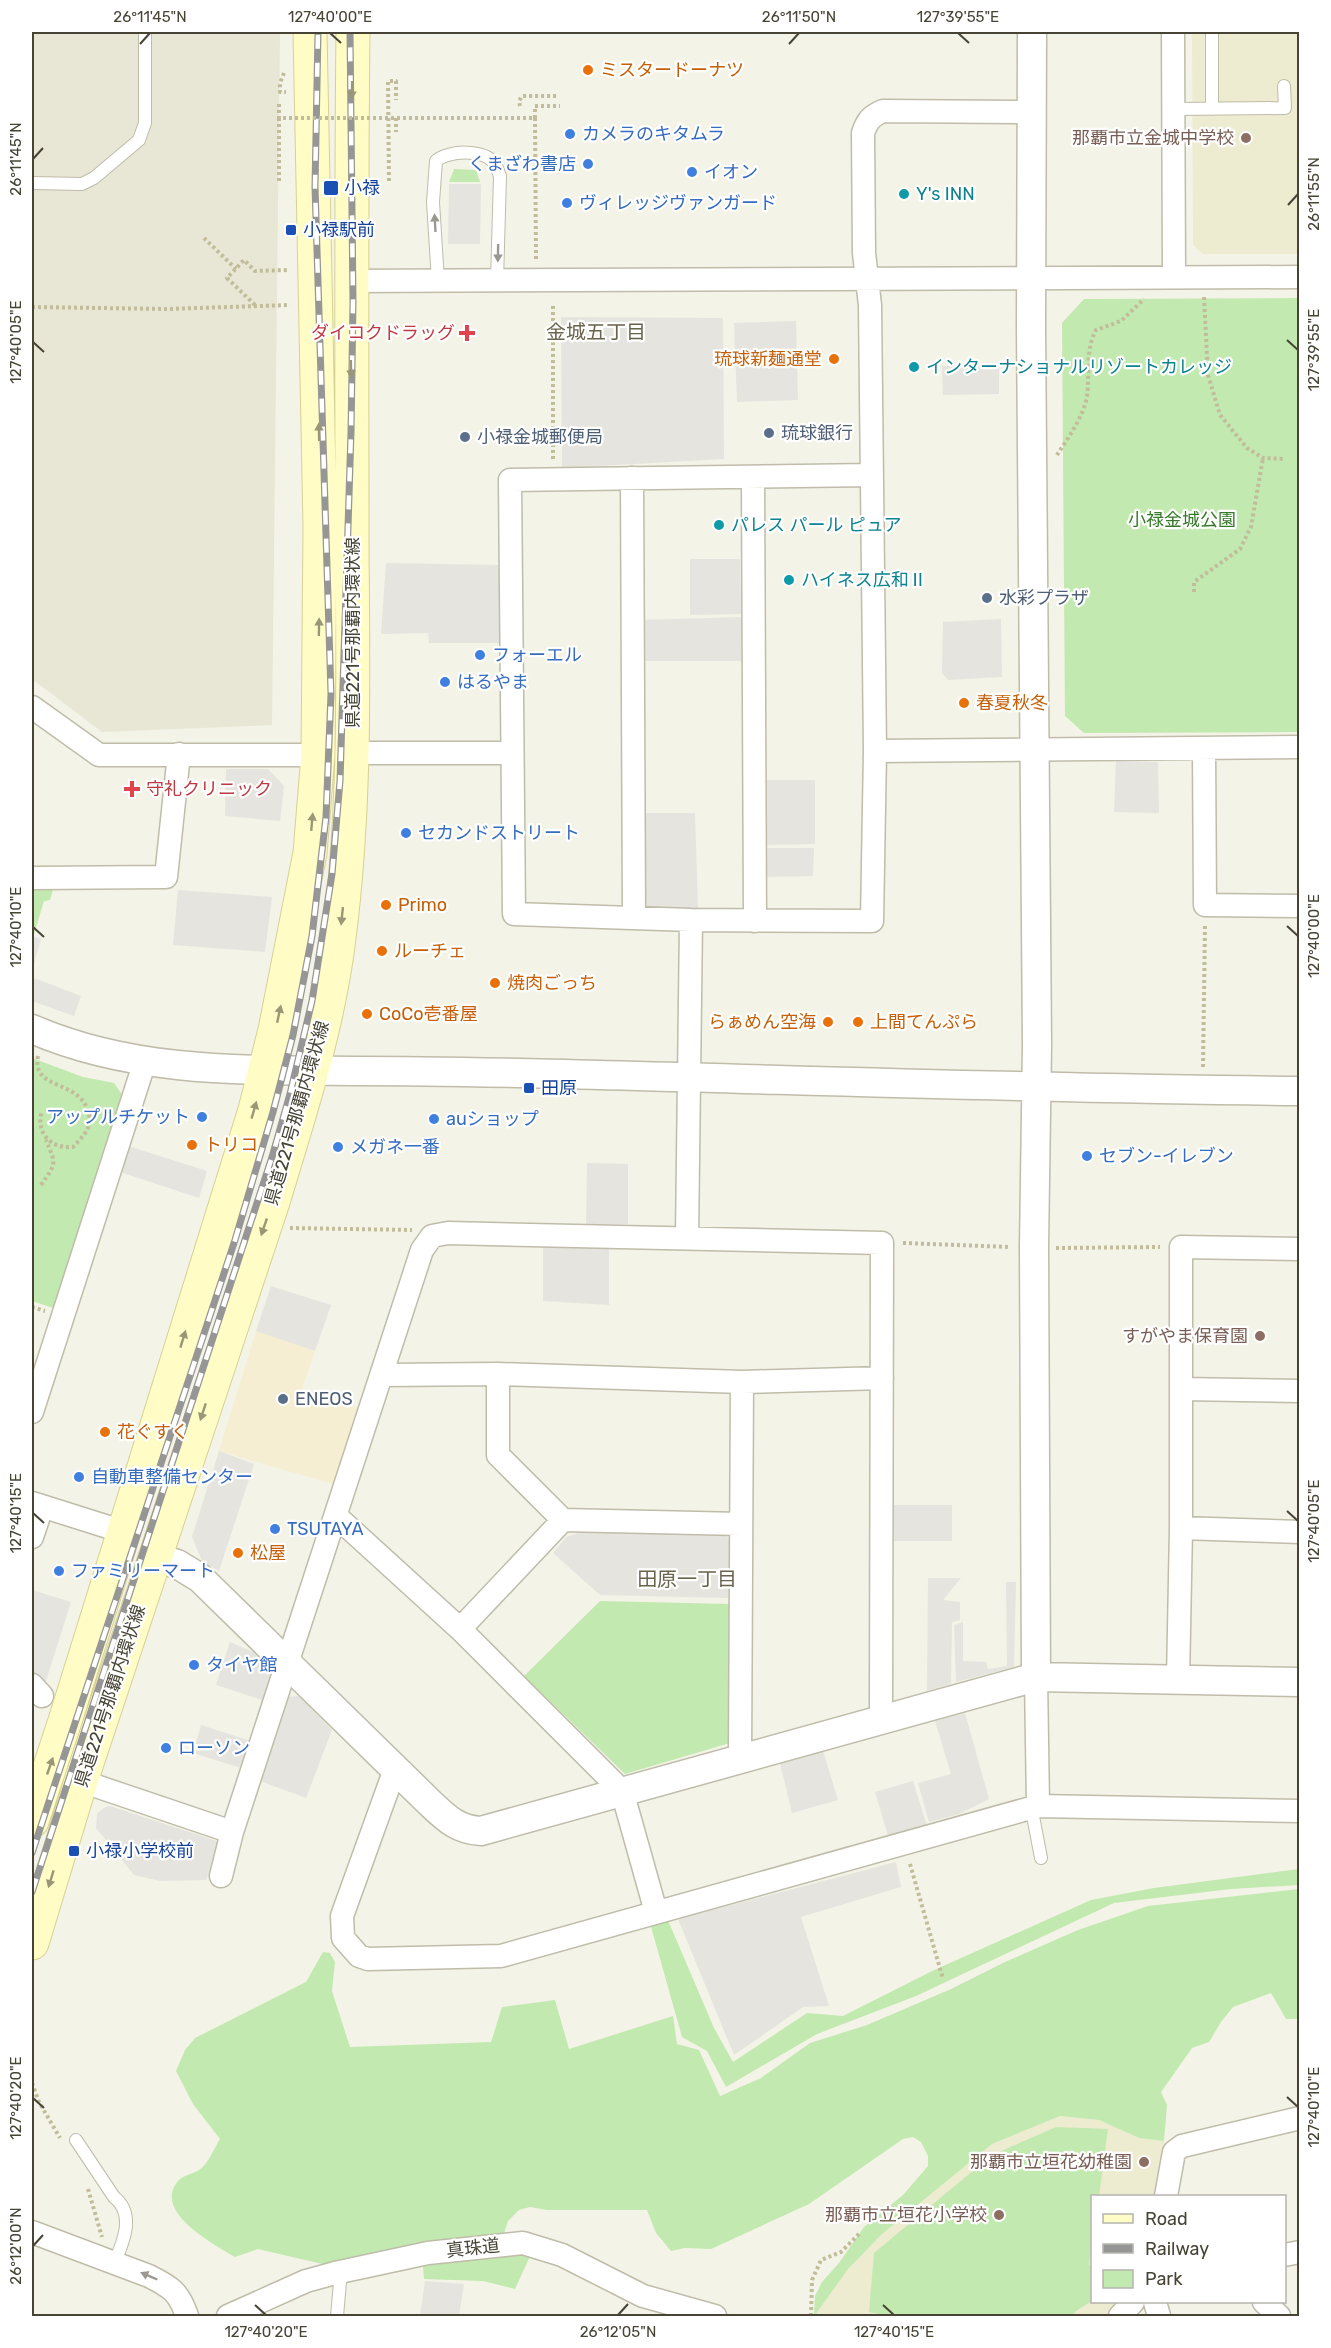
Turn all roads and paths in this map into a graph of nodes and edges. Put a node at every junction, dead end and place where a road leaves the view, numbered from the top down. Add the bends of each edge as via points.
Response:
1 (145, 32) edge
2 (310, 32) edge
3 (353, 32) edge
4 (1032, 32) edge
5 (1173, 32) edge
6 (1212, 32) edge
7 (1284, 86) dead end
8 (558, 96) dead end
9 (396, 100) dead end
10 (279, 104) dead end
11 (520, 106) dead end
12 (560, 106) dead end
13 (1174, 109) junction
14 (1212, 110) junction
15 (1031, 112) junction
16 (535, 117) junction
17 (279, 118) junction
18 (387, 118) junction
19 (396, 118) junction
20 (396, 132) dead end
21 (388, 181) dead end
22 (279, 182) dead end
23 (32, 183) edge
24 (204, 237) dead end
25 (536, 260) dead end
26 (236, 269) junction
27 (290, 270) dead end
28 (1174, 277) junction
29 (1299, 277) edge
30 (866, 279) junction
31 (1031, 279) junction
32 (350, 281) junction
33 (438, 281) junction
34 (497, 282) junction
35 (1150, 293) dead end
36 (1204, 293) dead end
37 (290, 305) dead end
38 (256, 306) junction
39 (553, 306) dead end
40 (32, 308) edge
41 (1055, 459) dead end
42 (1263, 459) junction
43 (1284, 459) dead end
44 (872, 475) junction
45 (632, 478) junction
46 (753, 478) junction
47 (553, 479) junction
48 (1194, 592) dead end
49 (32, 707) edge
50 (1299, 747) edge
51 (1204, 748) junction
52 (1034, 750) junction
53 (875, 751) junction
54 (353, 753) junction
55 (511, 753) junction
56 (179, 754) junction
57 (318, 755) junction
58 (32, 878) edge
59 (1205, 905) junction
60 (1299, 906) edge
61 (634, 918) junction
62 (690, 920) junction
63 (755, 921) junction
64 (35, 1043) edge
65 (145, 1061) junction
66 (1203, 1068) dead end
67 (265, 1070) junction
68 (313, 1071) junction
69 (690, 1077) junction
70 (1036, 1085) junction
71 (1299, 1091) edge
72 (42, 1111) dead end
73 (46, 1139) junction
74 (41, 1185) dead end
75 (287, 1228) dead end
76 (432, 1236) junction
77 (687, 1238) junction
78 (882, 1243) junction
79 (1034, 1247) junction
80 (1181, 1247) junction
81 (1299, 1249) edge
82 (498, 1374) junction
83 (382, 1375) junction
84 (882, 1378) junction
85 (742, 1382) junction
86 (1182, 1389) junction
87 (1299, 1391) edge
88 (32, 1413) edge
89 (37, 1505) edge
90 (336, 1516) junction
91 (562, 1520) junction
92 (741, 1524) junction
93 (1181, 1528) junction
94 (124, 1532) junction
95 (1299, 1532) edge
96 (32, 1537) edge
97 (155, 1557) junction
98 (460, 1629) junction
99 (286, 1664) junction
100 (1036, 1677) junction
101 (1178, 1680) junction
102 (1299, 1682) edge
103 (886, 1719) junction
104 (740, 1759) junction
105 (394, 1769) junction
106 (81, 1781) junction
107 (622, 1791) junction
108 (1038, 1806) junction
109 (1299, 1811) edge
110 (32, 1821) edge
111 (232, 1832) junction
112 (904, 1843) junction
113 (1041, 1858) dead end
114 (221, 1876) dead end
115 (656, 1912) junction
116 (32, 1943) edge
117 (943, 1979) dead end
118 (32, 2083) edge
119 (1299, 2118) edge
120 (76, 2140) dead end
121 (62, 2142) dead end
122 (85, 2182) dead end
123 (1166, 2195) edge
124 (32, 2232) edge
125 (859, 2234) dead end
126 (111, 2262) junction
127 (341, 2271) junction
128 (1131, 2303) edge
129 (1266, 2303) edge
130 (187, 2316) edge
131 (228, 2316) edge
132 (337, 2316) edge
133 (715, 2316) edge
134 (811, 2316) edge
135 (1120, 2316) edge
136 (1279, 2316) edge

1 - 23 lane via 145,123 139,140 94,178 82,183
57 -> 2 main road, 県道221号那覇内環状線 via 320,468
3 -> 32 main road, 県道221号那覇内環状線
4 - 15 street
5 - 13 street
6 - 14 lane
7 - 14 lane via 1285,108
8 - 11 path via 522,96
9 - 18 path via 396,81 388,81
10 - 17 path, bridge
12 - 16 path, bridge via 535,106
13 - 14 lane
13 - 28 street
15 - 30 street via 883,111 873,115 863,142
15 - 31 street
16 - 19 path, bridge
16 - 25 path
17 - 18 path, bridge
17 - 22 path
18 - 19 path, bridge
18 - 21 path
19 - 20 path
24 - 26 path
26 - 27 path via 244,260 255,271
26 - 38 path via 227,278
28 - 29 street
28 - 31 street
30 - 31 street
30 - 34 street
30 - 44 street via 870,305
31 - 52 street
32 - 33 street
32 -> 54 main road, 県道221号那覇内環状線
33 - 34 street
33 -> 34 lane via 433,202 436,161 450,154 475,153 495,163 500,176
35 - 41 path via 1121,321 1096,330 1090,341 1087,399
36 - 42 path via 1208,375 1220,416 1239,440
37 - 38 path
38 - 40 path
39 - 47 path
42 - 43 path
42 - 48 path via 1251,527 1240,549 1194,582
44 - 46 street
44 - 53 street
45 - 46 street
45 - 47 street
45 - 61 street
46 - 63 street
47 - 55 street via 510,480
49 - 56 street via 99,754
50 - 51 street
51 - 52 street
51 - 59 street
52 - 53 street
52 - 70 street
53 - 63 street via 872,921
54 - 55 street
54 -> 68 main road, 県道221号那覇内環状線 via 339,940
55 - 61 street via 514,914
56 - 57 street
56 - 58 street via 166,878
67 -> 57 main road, 県道221号那覇内環状線 via 310,853
59 - 60 street
59 - 66 path
61 - 62 street
62 - 63 street
62 - 69 street
64 - 65 street
64 - 73 path via 39,1072 46,1081 80,1095 90,1120 88,1130 73,1147 63,1148
65 - 67 street
65 - 88 street
67 - 68 street
94 -> 67 main road, 県道221号那覇内環状線
68 - 69 street
68 -> 97 main road, 県道221号那覇内環状線
69 - 70 street
69 - 77 street
70 - 71 street
70 - 79 street
72 - 73 path via 40,1129
73 - 74 path via 54,1161
75 - 76 path via 420,1230
76 - 77 street via 448,1233
76 - 83 street via 422,1250
77 - 78 street
78 - 79 path
78 - 84 street
79 - 80 path
79 - 100 street
80 - 81 street
80 - 86 street
82 - 83 street
82 - 85 street
82 - 91 street via 498,1455
83 - 90 street
84 - 85 street
84 - 103 street via 881,1706
85 - 92 street
86 - 87 street
86 - 93 street
89 - 94 street
89 - 96 street
90 - 98 street
90 - 99 street
91 - 92 street
91 - 98 street
92 - 104 street
93 - 95 street
93 - 101 street
110 -> 94 main road, 県道221号那覇内環状線
97 - 99 street via 200,1578
97 - 106 main road, 県道221号那覇内環状線
98 - 107 street
99 - 105 street
99 - 111 street
100 - 101 street
100 - 103 street
100 - 108 street
101 - 102 street
103 - 104 street
104 - 107 street
105 - 107 street via 455,1825 468,1831 481,1831
105 - 115 street via 342,1917 343,1938 359,1956 501,1956
106 - 111 street
106 -> 116 main road, 県道221号那覇内環状線
107 - 115 street
108 - 109 street
108 - 112 street
108 - 113 lane via 1033,1816
111 - 114 street
112 - 115 street
112 - 117 path
118 - 121 path
119 - 123 street via 1182,2146 1174,2152
120 - 126 lane via 121,2202 125,2235
122 - 126 path
124 - 126 street
125 - 134 path via 841,2252 821,2260 812,2280
130 -> 126 street via 182,2300 165,2284
127 - 131 street, 真珠道 via 306,2281
127 - 132 lane
127 - 133 street, 真珠道 via 428,2253 523,2243 562,2255 643,2296
128 - 135 street
129 - 136 street

